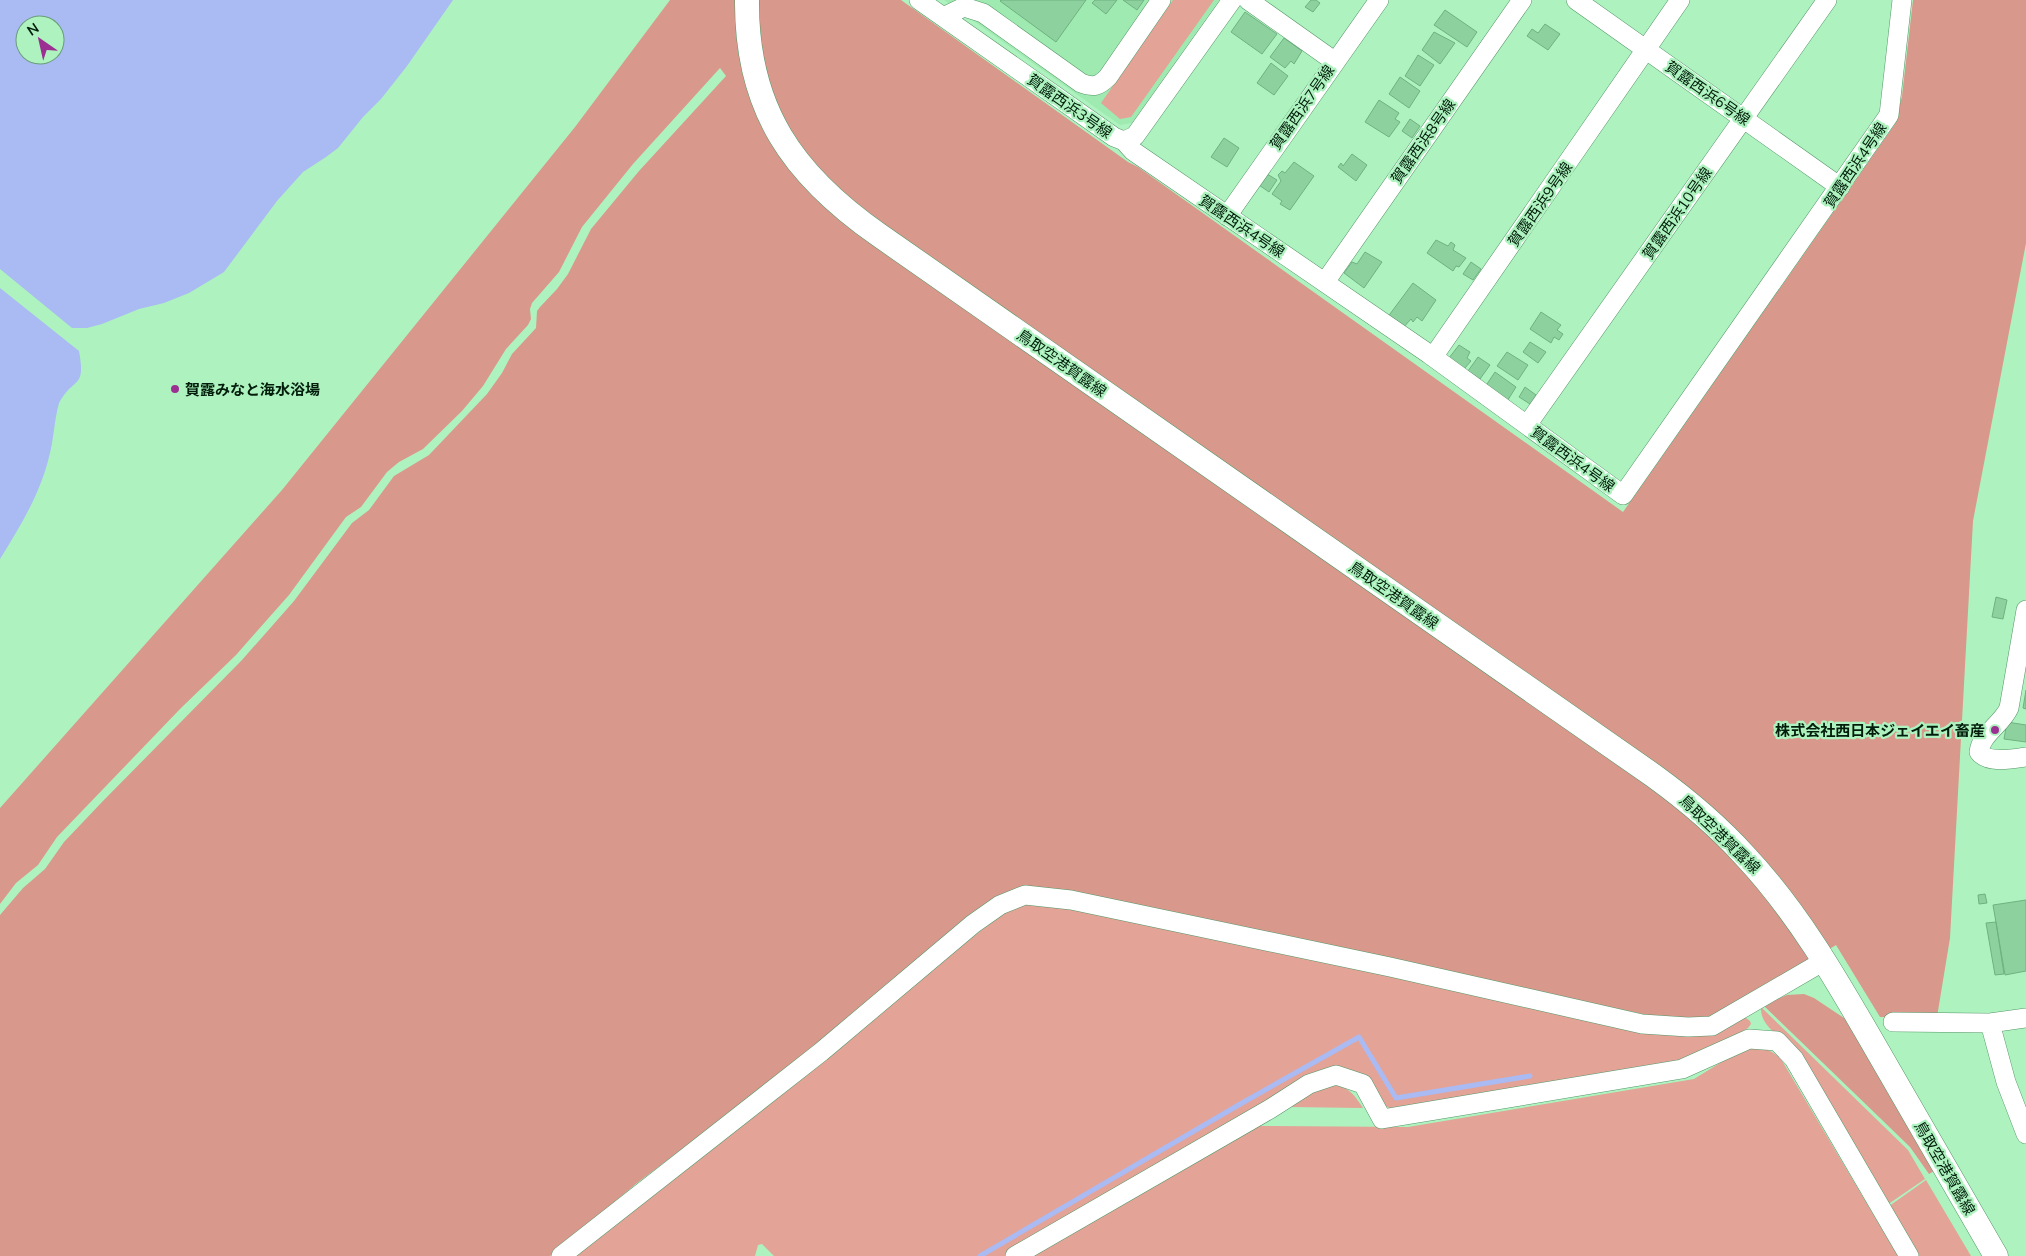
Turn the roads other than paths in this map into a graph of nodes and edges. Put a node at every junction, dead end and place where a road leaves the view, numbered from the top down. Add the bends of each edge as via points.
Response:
1 (747, 0) edge
2 (919, 0) edge
3 (1161, 0) edge
4 (1232, 0) edge
5 (1248, 0) edge
6 (1378, 0) edge
7 (1522, 0) edge
8 (1576, 0) edge
9 (1680, 0) edge
10 (1828, 0) edge
11 (1902, 0) edge
12 (943, 17) junction
13 (1646, 50) junction
14 (1334, 61) junction
15 (1744, 119) junction
16 (1124, 140) junction
17 (1840, 187) junction
18 (1227, 216) junction
19 (1325, 282) junction
20 (1433, 358) junction
21 (1526, 425) junction
22 (2026, 610) edge
23 (2026, 757) edge
24 (1824, 961) junction
25 (2026, 1018) edge
26 (1893, 1022) dead end
27 (1990, 1023) junction
28 (2026, 1134) edge
29 (561, 1256) edge
30 (1015, 1256) edge
31 (1909, 1256) edge
32 (1996, 1256) edge

1 - 24 main road, 鳥取空港賀露線 via 753,64 769,114 792,155 824,192 879,235 1676,792 1751,862 1798,921
2 - 12 street, 賀露西浜3号線
3 - 12 street via 1108,77 1100,85 1091,87 983,13 964,7
4 - 16 street, 賀露西浜3号線 via 1135,136
5 - 14 street
6 - 14 street, 賀露西浜7号線
7 - 19 street, 賀露西浜8号線
8 - 13 street, 賀露西浜6号線
9 - 13 street, 賀露西浜9号線
10 - 15 street, 賀露西浜10号線
11 - 17 street, 賀露西浜4号線 via 1889,115
12 - 16 street, 賀露西浜3号線 via 1114,138
13 - 15 street, 賀露西浜6号線
13 - 20 street, 賀露西浜9号線
14 - 18 street, 賀露西浜7号線
15 - 17 street, 賀露西浜6号線
15 - 21 street, 賀露西浜10号線
16 - 18 street, 賀露西浜4号線 via 1133,151
17 - 21 street, 賀露西浜4号線 via 1623,495
18 - 19 street, 賀露西浜4号線
19 - 20 street, 賀露西浜4号線
20 - 21 street, 賀露西浜4号線
22 - 23 street via 2009,708 1982,743 1979,752 1985,757 2012,760
24 - 29 street via 1712,1026 1642,1024 1071,900 1025,895 1000,905 973,924 820,1052
24 - 32 main road, 鳥取空港賀露線
25 - 27 street
26 - 27 street
27 - 28 street via 2006,1082
30 - 31 street via 1309,1084 1336,1075 1363,1084 1382,1119 1682,1069 1749,1039 1777,1041 1794,1059

